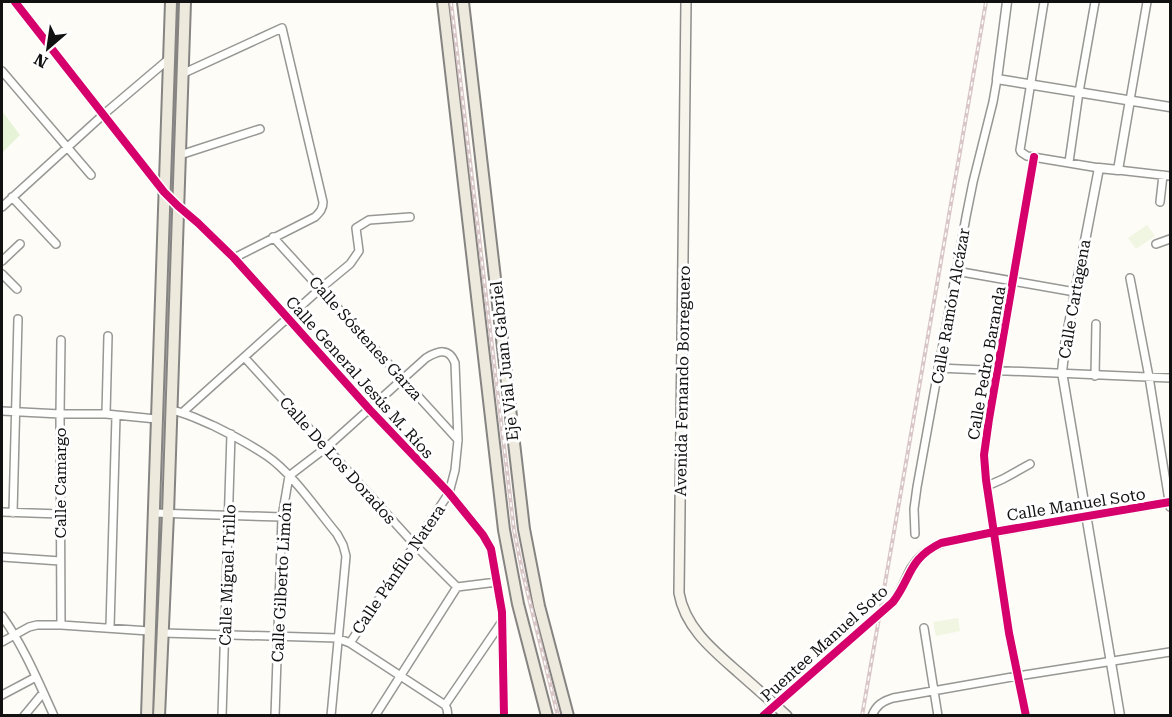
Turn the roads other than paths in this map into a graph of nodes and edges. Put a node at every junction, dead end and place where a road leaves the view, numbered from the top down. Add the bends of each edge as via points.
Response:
1 (15, 2) edge
2 (171, 2) edge
3 (185, 2) edge
4 (442, 2) edge
5 (463, 2) edge
6 (686, 2) edge
7 (1006, 2) edge
8 (1044, 2) edge
9 (1095, 2) edge
10 (1147, 2) edge
11 (170, 58) junction
12 (2, 71) edge
13 (184, 73) junction
14 (997, 79) junction
15 (1030, 84) junction
16 (1079, 92) junction
17 (1130, 100) junction
18 (1170, 107) edge
19 (104, 114) junction
20 (260, 129) dead end
21 (66, 148) junction
22 (180, 155) junction
23 (1034, 157) junction
24 (1069, 162) junction
25 (1099, 168) junction
26 (1118, 170) junction
27 (91, 175) dead end
28 (1167, 176) edge
29 (164, 192) junction
30 (12, 197) junction
31 (1160, 202) dead end
32 (178, 206) junction
33 (2, 207) edge
34 (410, 217) dead end
35 (273, 237) junction
36 (1170, 239) edge
37 (20, 244) dead end
38 (56, 244) dead end
39 (1156, 244) dead end
40 (234, 258) junction
41 (2, 261) edge
42 (956, 271) junction
43 (2, 274) edge
44 (1130, 278) dead end
45 (1014, 281) junction
46 (321, 288) junction
47 (17, 290) dead end
48 (1075, 292) junction
49 (288, 318) junction
50 (18, 319) dead end
51 (1096, 324) dead end
52 (108, 336) dead end
53 (61, 340) dead end
54 (245, 358) junction
55 (938, 368) junction
56 (997, 370) junction
57 (1062, 372) junction
58 (1095, 375) junction
59 (1149, 377) junction
60 (1170, 378) edge
61 (402, 379) junction
62 (171, 410) junction
63 (370, 410) junction
64 (2, 411) edge
65 (15, 411) junction
66 (183, 412) junction
67 (60, 414) junction
68 (106, 414) junction
69 (116, 416) junction
70 (156, 419) junction
71 (231, 434) junction
72 (458, 440) junction
73 (327, 447) junction
74 (1030, 464) dead end
75 (289, 476) junction
76 (987, 486) junction
77 (449, 493) junction
78 (1170, 504) edge
79 (2, 512) edge
80 (14, 513) junction
81 (154, 513) junction
82 (60, 514) junction
83 (168, 514) junction
84 (229, 515) junction
85 (1086, 516) junction
86 (282, 518) junction
87 (994, 532) junction
88 (915, 534) dead end
89 (986, 534) joint
90 (415, 545) junction
91 (2, 556) edge
92 (60, 561) junction
93 (496, 582) junction
94 (457, 587) junction
95 (2, 616) edge
96 (502, 622) junction
97 (61, 625) junction
98 (110, 627) junction
99 (924, 628) dead end
100 (149, 630) junction
101 (163, 633) junction
102 (224, 634) junction
103 (15, 635) junction
104 (277, 636) junction
105 (337, 638) junction
106 (2, 642) edge
107 (350, 643) junction
108 (1170, 652) edge
109 (1110, 663) junction
110 (401, 676) junction
111 (1018, 676) junction
112 (36, 677) junction
113 (933, 691) junction
114 (43, 693) junction
115 (2, 695) edge
116 (445, 705) junction
117 (24, 716) edge
118 (54, 716) edge
119 (147, 716) edge
120 (159, 716) edge
121 (222, 716) edge
122 (275, 716) edge
123 (331, 716) edge
124 (375, 716) edge
125 (448, 716) edge
126 (504, 716) edge
127 (547, 716) edge
128 (568, 716) edge
129 (763, 716) edge
130 (787, 716) edge
131 (872, 716) edge
132 (938, 716) edge
133 (1026, 716) edge
134 (1120, 716) edge

1 - 19 street, Calle General Jesús M. Ríos
2 - 11 main road
3 - 13 main road
4 - 127 main road, Eje Vial Juan Gabriel via 504,530 518,604
5 - 128 main road, Eje Vial Juan Gabriel via 524,529 539,606
6 - 130 main road, Avenida Fernando Borreguero via 679,590 687,618 709,647
7 - 14 street
8 - 15 street
9 - 16 street
10 - 17 street
11 - 19 street
11 - 29 main road
12 - 21 street
13 - 22 main road
13 - 35 street via 282,28 323,202 315,217
14 - 15 street
14 - 42 street, Calle Ramón Alcázar
15 - 16 street
15 - 23 street via 1020,147 1024,155
16 - 17 street
16 - 24 street
17 - 18 street
17 - 26 street
19 - 21 street
19 - 29 street, Calle General Jesús M. Ríos
20 - 22 street
21 - 27 street
21 - 30 street
22 - 32 main road
23 - 24 street
23 - 45 street, Calle Pedro Baranda
24 - 25 street
25 - 26 street
25 - 48 street, Calle Cartagena
26 - 28 street
28 - 31 street
29 - 32 street, Calle General Jesús M. Ríos
29 - 70 main road
30 - 33 street
30 - 38 street
32 - 40 street, Calle General Jesús M. Ríos
32 - 62 main road
34 - 46 street via 369,220 356,228 356,257
35 - 40 street
35 - 46 street, Calle Sóstenes Garza
36 - 39 street
37 - 41 street
40 - 49 street, Calle General Jesús M. Ríos
42 - 45 street
42 - 55 street, Calle Ramón Alcázar
43 - 47 street
44 - 59 street
45 - 48 street
45 - 56 street, Calle Pedro Baranda
46 - 49 street
46 - 61 street, Calle Sóstenes Garza
48 - 57 street, Calle Cartagena
49 - 54 street
49 - 63 street, Calle General Jesús M. Ríos
50 - 65 street
51 - 58 street
52 - 68 street
53 - 67 street, Calle Camargo
54 - 66 street
54 - 73 street, Calle De Los Dorados
55 - 56 street
55 - 88 street, Calle Ramón Alcázar via 914,509
56 - 57 street
56 - 76 street, Calle Pedro Baranda via 984,455
57 - 58 street
57 - 85 street, Calle Cartagena
58 - 59 street
59 - 60 street
59 - 78 street
61 - 63 street
61 - 72 street, Calle Sóstenes Garza
61 - 72 street, Calle Pánfilo Natera via 433,354 451,354 455,363
62 - 66 street
62 - 83 main road
63 - 73 street
63 - 77 street, Calle General Jesús M. Ríos
64 - 65 street
65 - 67 street
65 - 80 street
66 - 71 street
67 - 68 street
67 - 82 street, Calle Camargo
68 - 69 street
69 - 70 street
69 - 98 street
70 - 81 main road
71 - 75 street via 266,455
71 - 84 street, Calle Miguel Trillo
72 - 77 street, Calle Pánfilo Natera
73 - 75 street
73 - 90 street, Calle De Los Dorados
74 - 76 street
75 - 86 street, Calle Gilberto Limón
75 - 105 street via 343,545 346,556
76 - 87 street, Calle Pedro Baranda
77 - 90 street, Calle Pánfilo Natera
77 - 93 street, Calle General Jesús M. Ríos via 488,542
78 - 85 street, Calle Manuel Soto
79 - 80 street
80 - 82 street
81 - 83 street
81 - 100 main road
82 - 92 street, Calle Camargo
83 - 84 street
83 - 101 main road
84 - 86 street
84 - 102 street, Calle Miguel Trillo
85 - 87 street, Calle Manuel Soto
85 - 109 street, Calle Cartagena
86 - 104 street, Calle Gilberto Limón
87 - 89 street, Calle Manuel Soto
87 - 111 street, Calle Pedro Baranda
89 - 129 street, Puentee Manuel Soto, bridge via 941,543 926,553 912,568 893,602
90 - 94 street, Calle De Los Dorados
90 - 107 street, Calle Pánfilo Natera
91 - 92 street
92 - 97 street, Calle Camargo
93 - 94 street
93 - 96 street, Calle General Jesús M. Ríos
94 - 110 street
95 - 103 street
96 - 116 street
96 - 126 street, Calle General Jesús M. Ríos
97 - 98 street
97 - 103 street via 38,625
98 - 100 street
99 - 113 street
100 - 119 main road
101 - 102 street
101 - 120 main road
102 - 104 street
102 - 121 street, Calle Miguel Trillo
103 - 106 street
103 - 112 street
104 - 105 street
104 - 122 street, Calle Gilberto Limón
105 - 107 street
105 - 123 street
107 - 110 street
108 - 109 street
109 - 111 street
109 - 134 street, Calle Cartagena
110 - 116 street
110 - 124 street
111 - 113 street
111 - 133 street, Calle Pedro Baranda
112 - 114 street
112 - 115 street
113 - 131 street via 893,698 880,704
113 - 132 street
114 - 117 street
114 - 118 street
116 - 125 street

